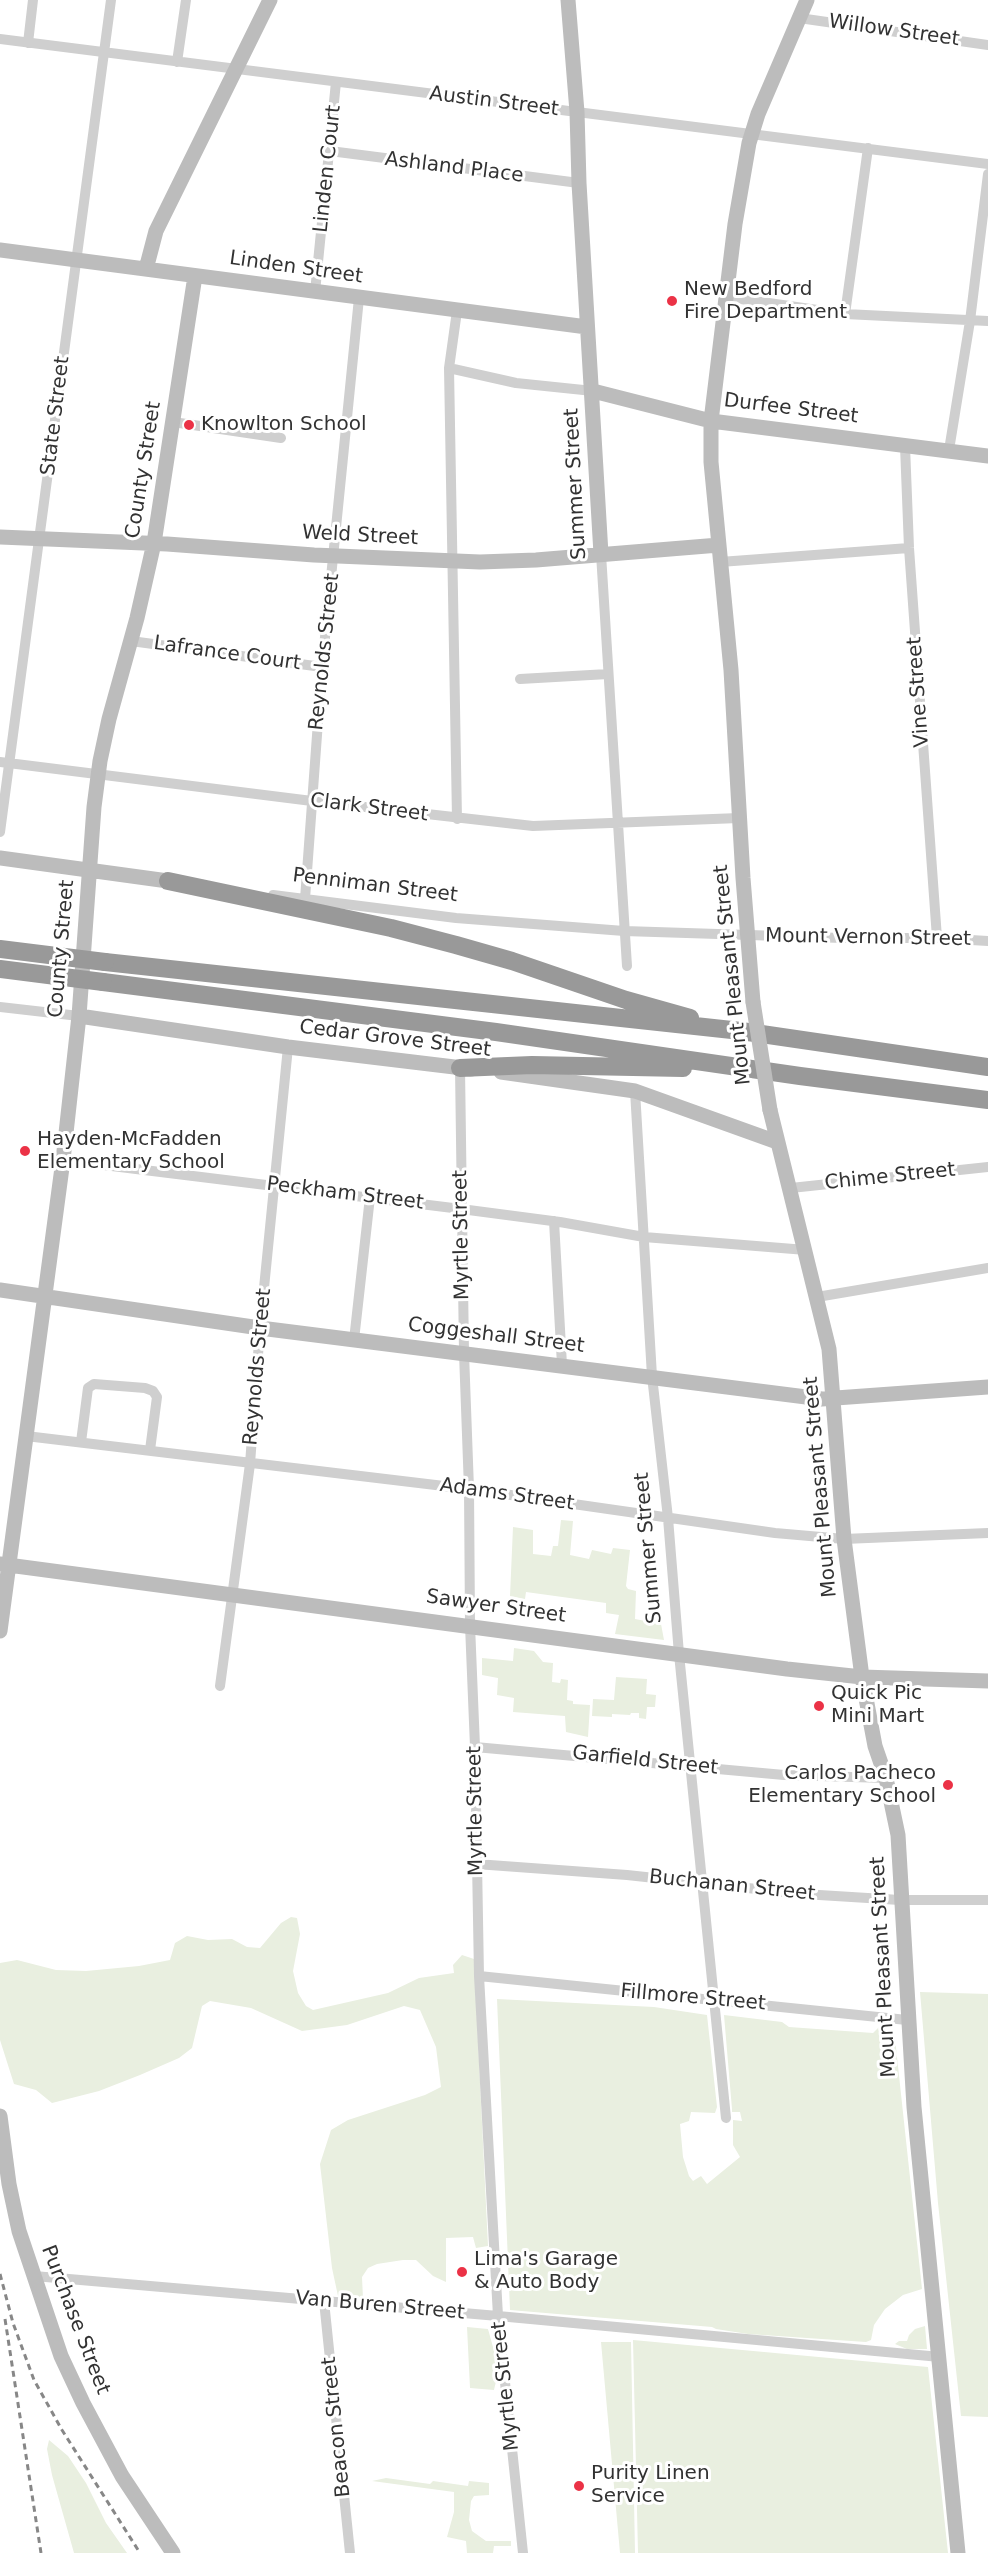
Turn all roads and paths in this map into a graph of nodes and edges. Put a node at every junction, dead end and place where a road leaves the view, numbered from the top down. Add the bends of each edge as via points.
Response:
1 (33, 0) edge
2 (111, 0) edge
3 (186, 0) edge
4 (270, 0) edge
5 (568, 0) edge
6 (807, 0) edge
7 (800, 18) junction
8 (0, 39) edge
9 (28, 43) junction
10 (988, 45) edge
11 (104, 52) junction
12 (177, 62) junction
13 (237, 69) junction
14 (336, 82) junction
15 (578, 112) junction
16 (751, 134) junction
17 (868, 148) junction
18 (330, 151) junction
19 (988, 164) edge
20 (988, 174) edge
21 (579, 183) junction
22 (0, 250) edge
23 (76, 260) junction
24 (146, 270) junction
25 (195, 276) junction
26 (315, 292) junction
27 (726, 297) junction
28 (358, 298) junction
29 (457, 311) junction
30 (845, 314) junction
31 (970, 321) junction
32 (988, 321) edge
33 (587, 327) junction
34 (449, 368) junction
35 (593, 391) junction
36 (711, 421) junction
37 (173, 422) junction
38 (280, 438) dead end
39 (905, 446) junction
40 (949, 450) junction
41 (988, 456) edge
42 (0, 537) edge
43 (41, 538) junction
44 (154, 543) junction
45 (719, 545) junction
46 (909, 548) junction
47 (601, 554) junction
48 (334, 556) junction
49 (453, 561) junction
50 (720, 562) junction
51 (131, 641) junction
52 (322, 667) junction
53 (608, 674) junction
54 (520, 679) dead end
55 (5, 763) edge
56 (98, 775) junction
57 (312, 801) junction
58 (739, 818) junction
59 (457, 819) junction
60 (617, 822) junction
61 (0, 832) edge
62 (0, 858) edge
63 (90, 871) junction
64 (168, 881) junction
65 (305, 899) junction
66 (624, 932) junction
67 (747, 935) junction
68 (937, 938) junction
69 (988, 941) edge
70 (0, 949) edge
71 (627, 966) dead end
72 (0, 969) edge
73 (0, 1007) edge
74 (79, 1016) junction
75 (741, 1031) junction
76 (288, 1047) junction
77 (988, 1067) edge
78 (460, 1068) junction
79 (746, 1069) junction
80 (635, 1091) junction
81 (988, 1100) edge
82 (777, 1142) junction
83 (63, 1160) junction
84 (988, 1167) edge
85 (276, 1185) junction
86 (791, 1188) junction
87 (370, 1197) junction
88 (461, 1209) junction
89 (554, 1221) junction
90 (644, 1237) junction
91 (806, 1250) junction
92 (988, 1268) edge
93 (0, 1290) edge
94 (45, 1296) junction
95 (817, 1297) junction
96 (260, 1328) junction
97 (354, 1340) junction
98 (464, 1353) junction
99 (562, 1365) junction
100 (652, 1376) junction
101 (988, 1387) edge
102 (834, 1399) junction
103 (26, 1436) junction
104 (81, 1442) junction
105 (150, 1450) junction
106 (250, 1464) junction
107 (469, 1489) junction
108 (669, 1518) junction
109 (988, 1533) edge
110 (844, 1539) junction
111 (5, 1564) edge
112 (232, 1594) junction
113 (470, 1624) junction
114 (0, 1631) edge
115 (679, 1654) junction
116 (862, 1677) junction
117 (988, 1681) edge
118 (220, 1686) dead end
119 (475, 1747) junction
120 (690, 1765) junction
121 (886, 1779) junction
122 (476, 1864) junction
123 (701, 1884) junction
124 (900, 1900) junction
125 (988, 1900) edge
126 (479, 1976) junction
127 (715, 2000) junction
128 (907, 2020) junction
129 (0, 2116) edge
130 (726, 2118) dead end
131 (7, 2209) edge
132 (34, 2276) junction
133 (324, 2301) junction
134 (498, 2316) junction
135 (940, 2357) junction
136 (173, 2553) edge
137 (350, 2553) edge
138 (523, 2553) edge
139 (958, 2553) edge

1 - 9 street
2 - 11 street, State Street
3 - 12 street
4 - 13 main road
5 - 15 main road, Summer Street
6 - 7 main road, Mount Pleasant Street
7 - 10 street, Willow Street
7 - 16 main road, Mount Pleasant Street
8 - 9 street, Austin Street
9 - 11 street, Austin Street
11 - 12 street, Austin Street
11 - 23 street, State Street
12 - 13 street, Austin Street
13 - 14 street, Austin Street
13 - 24 main road via 156,231
14 - 15 street, Austin Street
14 - 18 street, Linden Court
15 - 16 street, Austin Street
15 - 21 main road, Summer Street
16 - 17 street, Austin Street
16 - 27 main road, Mount Pleasant Street
17 - 19 street, Austin Street
17 - 30 street
18 - 21 street, Ashland Place
18 - 26 street, Linden Court
20 - 31 street
21 - 33 main road, Summer Street
22 - 23 main road, Linden Street
23 - 24 main road, Linden Street
23 - 43 street, State Street
24 - 25 main road, Linden Street
25 - 26 main road, Linden Street
25 - 37 main road, County Street
26 - 28 main road, Linden Street
27 - 30 street
27 - 36 main road, Mount Pleasant Street
28 - 29 main road, Linden Street
28 - 48 street, Reynolds Street
29 - 33 main road, Linden Street
29 - 34 street
30 - 31 street
31 - 32 street
31 - 40 street
33 - 35 main road, Summer Street
34 - 35 street via 516,383
34 - 49 street
35 - 36 main road, Durfee Street
35 - 47 main road, Summer Street
36 - 39 main road, Durfee Street
36 - 45 main road, Mount Pleasant Street
37 - 38 street
37 - 44 main road, County Street
39 - 40 main road, Durfee Street
39 - 46 street, Vine Street
40 - 41 main road, Durfee Street
42 - 43 main road, Weld Street
43 - 44 main road, Weld Street
43 - 55 street, State Street
44 - 48 main road, Weld Street
44 - 51 main road, County Street
45 - 47 main road, Weld Street
45 - 50 main road, Mount Pleasant Street
46 - 50 street
46 - 68 street, Vine Street
47 - 49 main road, Weld Street via 517,561
47 - 53 street, Summer Street
48 - 49 main road, Weld Street
48 - 52 street, Reynolds Street
49 - 59 street
50 - 58 main road, Mount Pleasant Street
51 - 52 street, Lafrance Court
51 - 56 main road, County Street
52 - 57 street, Reynolds Street
53 - 54 street
53 - 60 street, Summer Street
55 - 56 street, Clark Street
55 - 61 street, State Street
56 - 57 street, Clark Street
56 - 63 main road, County Street
57 - 59 street, Clark Street
57 - 65 street, Reynolds Street
58 - 60 street, Clark Street
58 - 67 main road, Mount Pleasant Street
59 - 60 street, Clark Street via 533,826
60 - 66 street, Summer Street
62 - 63 main road, Penniman Street
63 - 64 main road, Penniman Street
63 - 74 main road, County Street
64 - 65 street, Penniman Street
64 - 75 highway via 392,928
65 - 66 street, Penniman Street via 456,918
66 - 67 street, Penniman Street
66 - 71 street, Summer Street
67 - 68 street, Mount Vernon Street
67 - 82 main road, Mount Pleasant Street, bridge via 753,1002
68 - 69 street, Mount Vernon Street
70 - 75 highway, bridge
72 - 79 highway, bridge
73 - 74 street, Cedar Grove Street
74 - 76 main road, Cedar Grove Street
74 - 83 main road, County Street
75 - 77 highway
76 - 78 main road, Cedar Grove Street
76 - 85 street, Reynolds Street
78 - 79 highway via 531,1065
78 - 80 main road, Cedar Grove Street
78 - 88 street, Myrtle Street
79 - 81 highway
80 - 82 main road, Cedar Grove Street
80 - 90 street, Summer Street
82 - 86 main road, Mount Pleasant Street
83 - 85 street, Peckham Street
83 - 94 main road, County Street
84 - 86 street, Chime Street
85 - 87 street, Peckham Street
85 - 96 street, Reynolds Street
86 - 91 main road, Mount Pleasant Street
87 - 88 street, Peckham Street
87 - 97 street
88 - 89 street, Peckham Street
88 - 98 street, Myrtle Street
89 - 90 street, Peckham Street
89 - 99 street
90 - 91 street, Peckham Street
90 - 100 street, Summer Street
91 - 95 main road, Mount Pleasant Street
92 - 95 street
93 - 94 main road, Coggeshall Street
94 - 96 main road, Coggeshall Street
94 - 103 main road, County Street
95 - 102 main road, Mount Pleasant Street via 829,1349
96 - 97 main road, Coggeshall Street
96 - 106 street, Reynolds Street
97 - 98 main road, Coggeshall Street
98 - 99 main road, Coggeshall Street
98 - 107 street, Myrtle Street
99 - 100 main road, Coggeshall Street
100 - 102 main road, Coggeshall Street
100 - 108 street, Summer Street
101 - 102 main road, Coggeshall Street
102 - 110 main road, Mount Pleasant Street
103 - 104 street, Adams Street
103 - 111 main road, County Street
104 - 105 street, Adams Street
104 - 105 street via 88,1388 94,1384 145,1388 157,1397
105 - 106 street, Adams Street
106 - 107 street, Adams Street
106 - 112 street, Reynolds Street
107 - 108 street, Adams Street
107 - 113 street, Myrtle Street
108 - 110 street, Adams Street
108 - 115 street, Summer Street
109 - 110 street, Adams Street
110 - 116 main road, Mount Pleasant Street
111 - 112 main road, Sawyer Street
111 - 114 main road, County Street
112 - 113 main road, Sawyer Street
112 - 118 street, Reynolds Street
113 - 115 main road, Sawyer Street
113 - 119 street, Myrtle Street
115 - 116 main road, Sawyer Street
115 - 120 street, Summer Street
116 - 117 main road, Sawyer Street
116 - 121 main road, Mount Pleasant Street via 874,1746
119 - 120 street, Garfield Street
119 - 122 street, Myrtle Street
120 - 121 street, Garfield Street via 784,1775
120 - 123 street, Summer Street
121 - 124 main road, Mount Pleasant Street via 898,1835
122 - 123 street, Buchanan Street
122 - 126 street, Myrtle Street
123 - 124 street, Buchanan Street
123 - 127 street, Summer Street
124 - 125 street, Buchanan Street
124 - 128 main road, Mount Pleasant Street
126 - 127 street, Fillmore Street
126 - 134 street, Myrtle Street
127 - 128 street, Fillmore Street
127 - 130 street, Summer Street
128 - 135 main road, Mount Pleasant Street
129 - 131 main road, Purchase Street
131 - 132 main road, Purchase Street
132 - 133 street, Van Buren Street
132 - 136 main road, Purchase Street via 61,2356 91,2419 122,2476
133 - 134 street, Van Buren Street
133 - 137 street, Beacon Street
134 - 135 street, Van Buren Street
134 - 138 street, Myrtle Street
135 - 139 main road, Mount Pleasant Street

